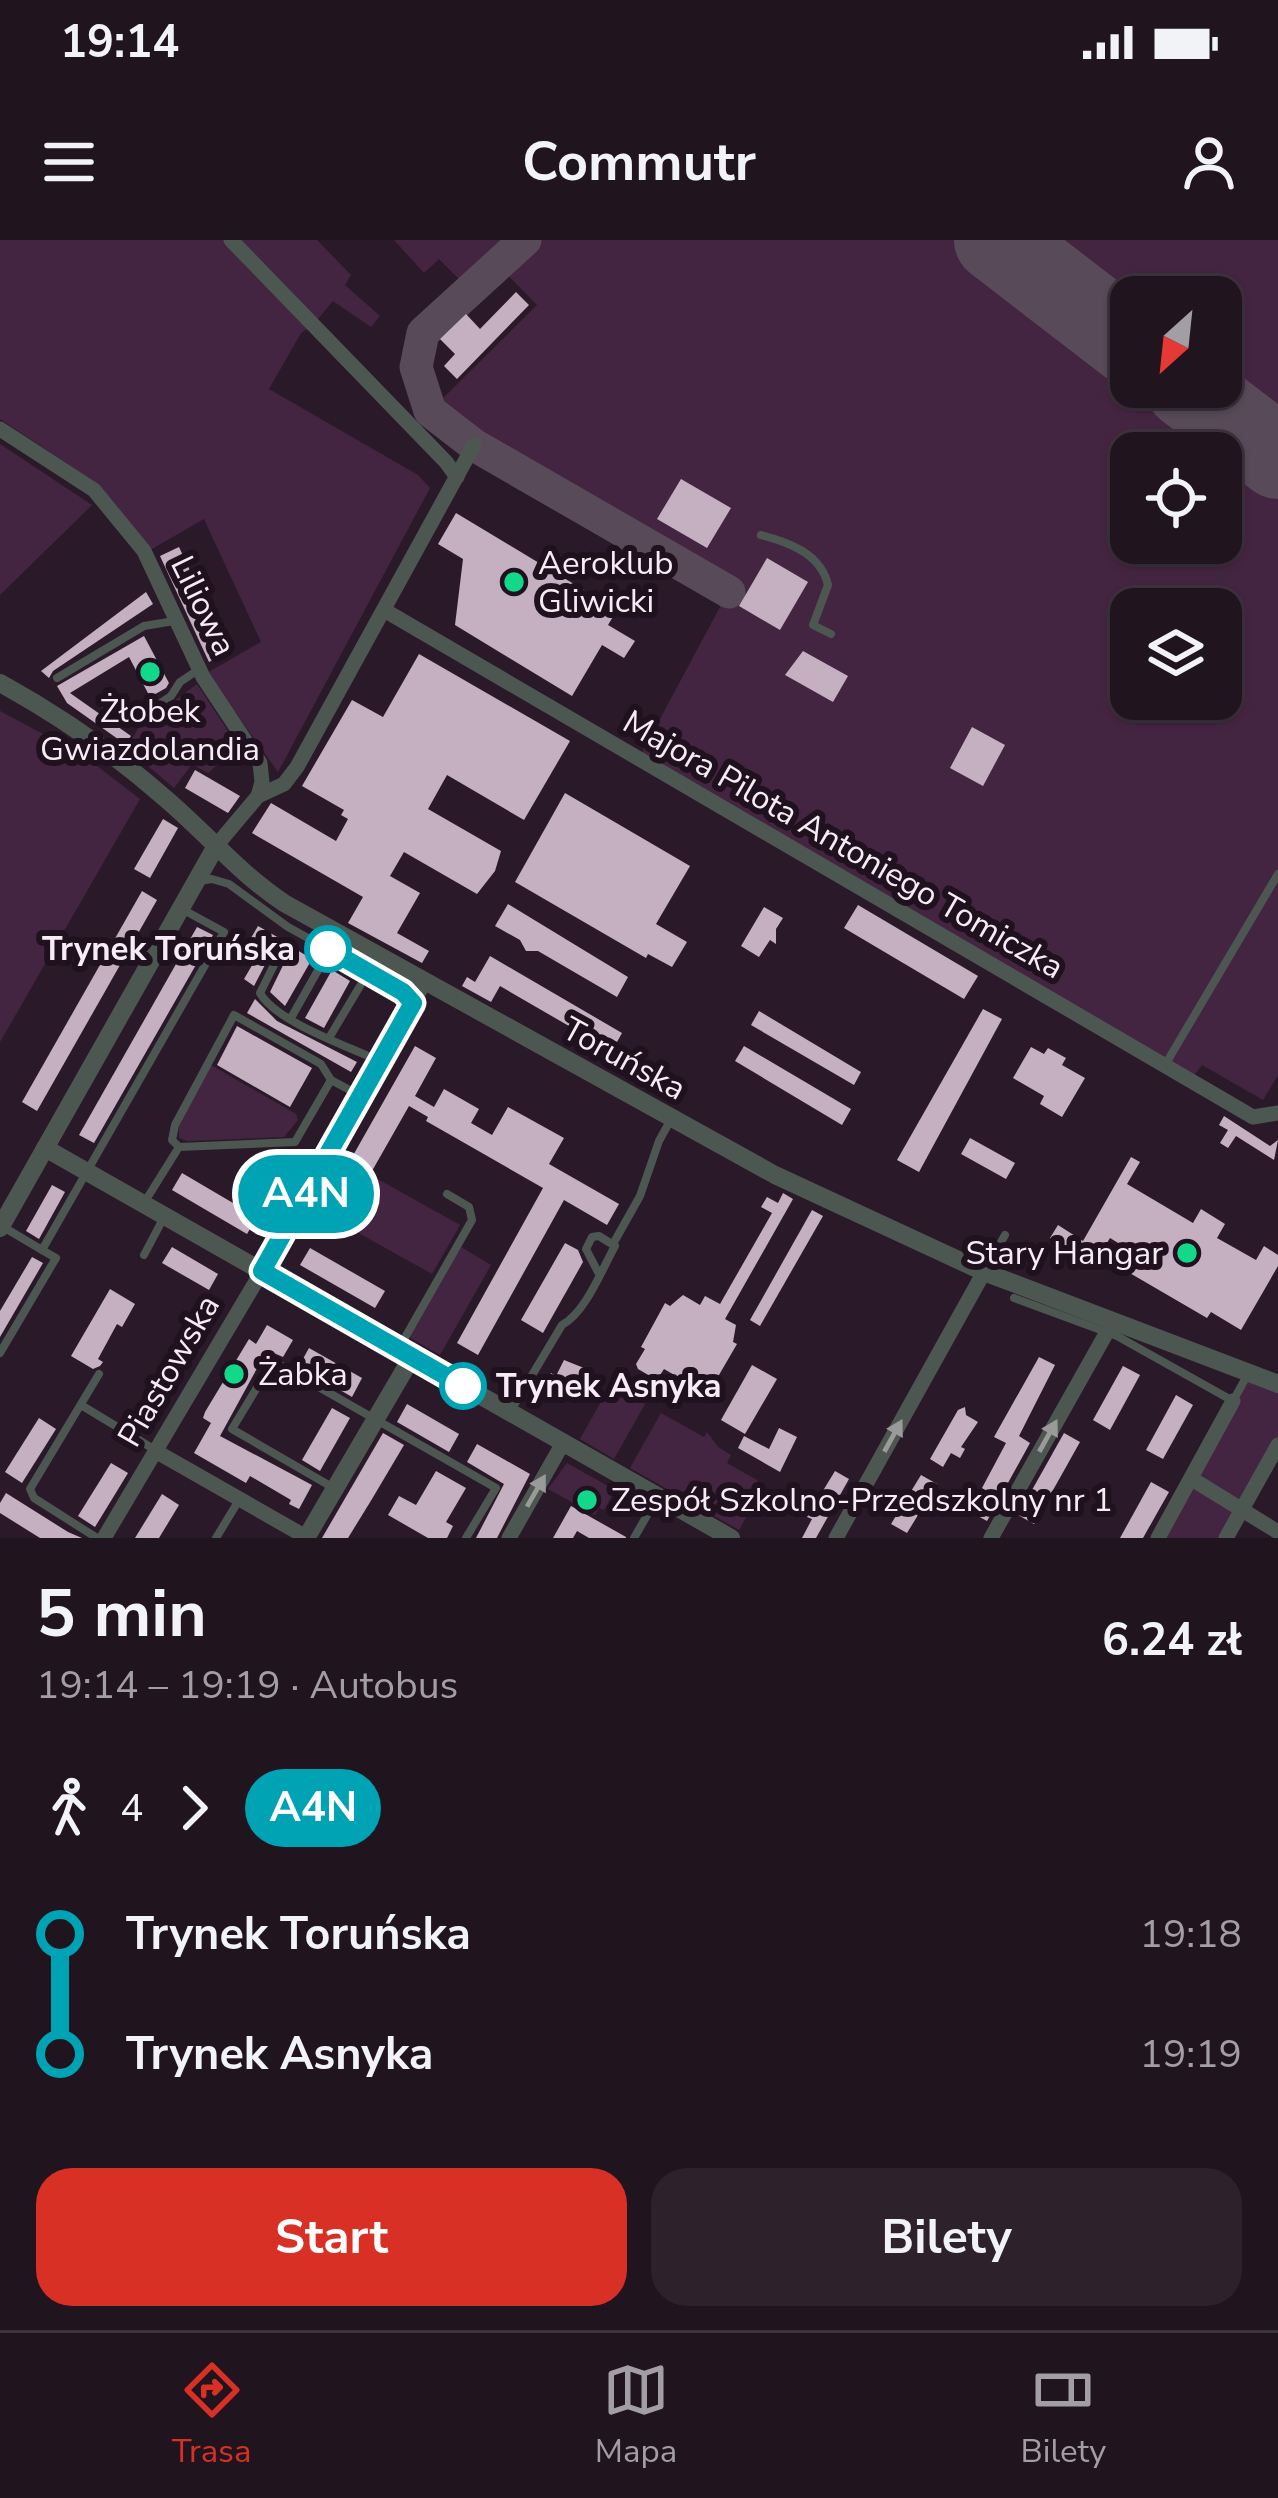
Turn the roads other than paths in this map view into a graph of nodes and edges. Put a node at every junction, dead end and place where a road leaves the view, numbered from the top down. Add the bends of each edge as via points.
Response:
1 (231, 240) edge
2 (0, 429) edge
3 (473, 446) dead end
4 (457, 478) junction
5 (761, 535) dead end
6 (384, 610) junction
7 (174, 621) junction
8 (831, 634) dead end
9 (199, 669) junction
10 (57, 678) dead end
11 (0, 682) edge
12 (102, 697) dead end
13 (258, 796) junction
14 (216, 846) junction
15 (1278, 874) edge
16 (257, 883) junction
17 (192, 884) junction
18 (178, 907) junction
19 (269, 915) junction
20 (284, 944) dead end
21 (321, 965) dead end
22 (424, 982) junction
23 (360, 986) dead end
24 (413, 1003) junction
25 (291, 1018) junction
26 (329, 1038) junction
27 (380, 1062) junction
28 (1164, 1066) junction
29 (332, 1080) junction
30 (360, 1096) junction
31 (1278, 1113) edge
32 (671, 1120) junction
33 (179, 1147) junction
34 (45, 1148) junction
35 (86, 1171) junction
36 (447, 1194) dead end
37 (144, 1204) junction
38 (165, 1216) junction
39 (0, 1226) edge
40 (1005, 1235) dead end
41 (613, 1244) junction
42 (42, 1250) junction
43 (143, 1255) dead end
44 (262, 1271) junction
45 (984, 1272) junction
46 (599, 1274) junction
47 (1014, 1298) dead end
48 (1107, 1332) junction
49 (0, 1353) edge
50 (405, 1353) junction
51 (1250, 1371) junction
52 (99, 1374) dead end
53 (1278, 1384) edge
54 (1233, 1401) junction
55 (81, 1405) junction
56 (510, 1413) junction
57 (375, 1420) junction
58 (563, 1443) junction
59 (1278, 1445) edge
60 (158, 1452) junction
61 (1192, 1480) junction
62 (334, 1489) junction
63 (658, 1497) junction
64 (239, 1500) junction
65 (1241, 1512) junction
66 (1278, 1532) edge
67 (998, 1536) edge
68 (101, 1538) edge
69 (216, 1538) edge
70 (306, 1538) edge
71 (466, 1538) edge
72 (509, 1538) edge
73 (634, 1538) edge
74 (730, 1538) edge
75 (836, 1538) edge
76 (1158, 1538) edge
77 (1226, 1538) edge

1 - 4 street
2 - 7 street, Liliowa via 94,490 143,551
3 - 4 street
4 - 6 street
5 - 8 lane via 817,560 827,584 813,625
6 - 13 street via 293,773
6 - 28 street, Majora Pilota Antoniego Tomiczka
7 - 9 street, Liliowa
7 - 10 lane via 144,626
9 - 12 lane via 132,722 117,718
9 - 13 street, Liliowa via 260,763
11 - 14 street, Toruńska via 115,756
13 - 14 street
14 - 16 street, Toruńska
14 - 17 street
15 - 28 lane
16 - 19 lane
16 - 22 street, Toruńska
17 - 18 street
17 - 19 lane via 221,880
18 - 34 street
18 - 35 lane via 224,932
19 - 24 lane
20 - 25 lane via 260,993
21 - 25 lane
22 - 24 street, Piastowska
22 - 32 street, Toruńska
23 - 26 lane
24 - 27 street, Piastowska
25 - 26 lane
26 - 27 lane
27 - 30 street, Piastowska
28 - 31 street, Majora Pilota Antoniego Tomiczka via 1253,1117
29 - 30 lane
29 - 33 lane via 295,1142
29 - 33 lane via 321,1064 235,1015 175,1125
30 - 44 street, Piastowska
32 - 41 lane
32 - 45 street, Toruńska
33 - 37 lane
34 - 35 street
34 - 39 street
35 - 37 street
35 - 42 lane
36 - 50 lane via 469,1208 472,1220
37 - 38 street
38 - 43 lane
38 - 44 street
39 - 42 lane
40 - 45 lane
41 - 46 lane
41 - 46 lane via 599,1236 587,1242
42 - 49 lane via 56,1258
44 - 50 street
44 - 60 street, Piastowska
45 - 51 street, Toruńska
75 -> 45 street
46 - 56 lane
47 - 48 lane
48 - 54 lane
67 -> 48 street
50 - 56 street
50 - 57 street
51 - 53 street, Toruńska
51 - 54 lane
52 - 55 lane
54 - 61 street
55 - 60 lane
55 - 68 lane via 30,1493
56 - 58 street
57 - 62 street
57 - 62 lane via 273,1361 232,1429
57 - 71 lane via 496,1488
58 - 63 street
72 -> 58 street
59 - 65 street
60 - 64 street
60 - 68 street, Piastowska
61 - 65 street
61 - 76 street
62 - 70 street
63 - 73 lane
63 - 74 street
64 - 69 lane
64 - 70 street
65 - 66 street
65 - 77 street

